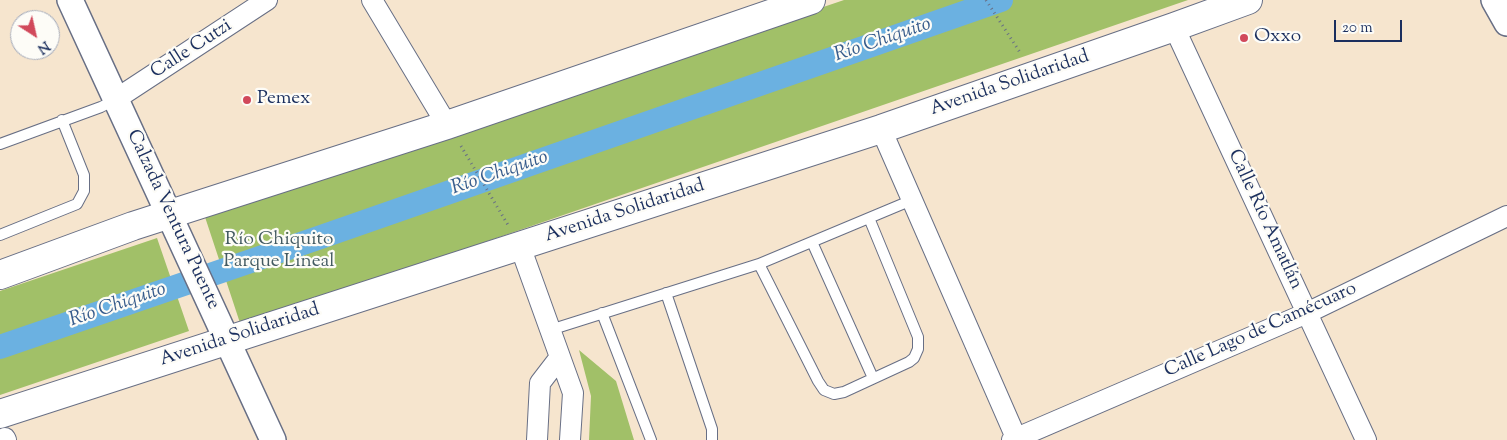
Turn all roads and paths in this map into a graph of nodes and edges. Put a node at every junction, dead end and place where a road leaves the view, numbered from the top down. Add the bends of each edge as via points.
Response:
1 (70, 0) edge
2 (267, 0) edge
3 (372, 0) edge
4 (811, 0) edge
5 (986, 0) edge
6 (1248, 0) edge
7 (1494, 0) edge
8 (1507, 23) edge
9 (1174, 27) junction
10 (1011, 37) dead end
11 (116, 99) junction
12 (62, 120) junction
13 (447, 125) junction
14 (881, 129) junction
15 (0, 144) edge
16 (472, 163) dead end
17 (912, 200) junction
18 (495, 201) dead end
19 (1507, 216) edge
20 (869, 218) junction
21 (175, 226) junction
22 (0, 235) edge
23 (812, 242) junction
24 (520, 246) junction
25 (759, 264) junction
26 (0, 275) edge
27 (666, 293) junction
28 (602, 313) junction
29 (1307, 313) junction
30 (550, 330) junction
31 (223, 332) junction
32 (560, 357) junction
33 (873, 378) junction
34 (4, 431) edge
35 (1015, 439) edge
36 (273, 440) edge
37 (537, 440) edge
38 (570, 440) edge
39 (651, 440) edge
40 (712, 440) edge
41 (1366, 440) edge

1 - 11 street, Calzada Ventura Puente
2 - 11 street, Calle Cutzi
3 - 13 street
4 - 13 main road
5 - 10 path
6 - 9 main road, Avenida Solidaridad
7 - 8 street
9 - 14 main road, Avenida Solidaridad
9 - 29 street, Calle Río Amatlán
11 - 12 lane
11 - 21 street, Calzada Ventura Puente
12 - 15 lane
12 - 22 lane via 84,175 84,192 77,204
13 - 21 main road
14 - 17 street
14 - 24 main road, Avenida Solidaridad
16 - 18 path
17 - 20 lane
17 - 35 street
19 - 29 street, Calle Lago de Camécuaro
20 - 23 lane
20 - 33 lane via 918,337 914,358
21 - 26 main road
21 - 31 street, Calzada Ventura Puente
23 - 25 lane
23 - 33 lane
24 - 30 street
24 - 31 main road, Avenida Solidaridad
25 - 27 lane
25 - 33 lane via 824,390 834,394 844,392
27 - 28 lane
27 - 40 lane via 712,429
28 - 30 lane
28 - 39 lane
29 - 35 street, Calle Lago de Camécuaro
29 - 41 street, Calle Río Amatlán
30 - 32 street
31 - 34 main road, Avenida Solidaridad
31 - 36 street, Calzada Ventura Puente
32 - 37 street via 540,382
32 - 38 street via 573,393

